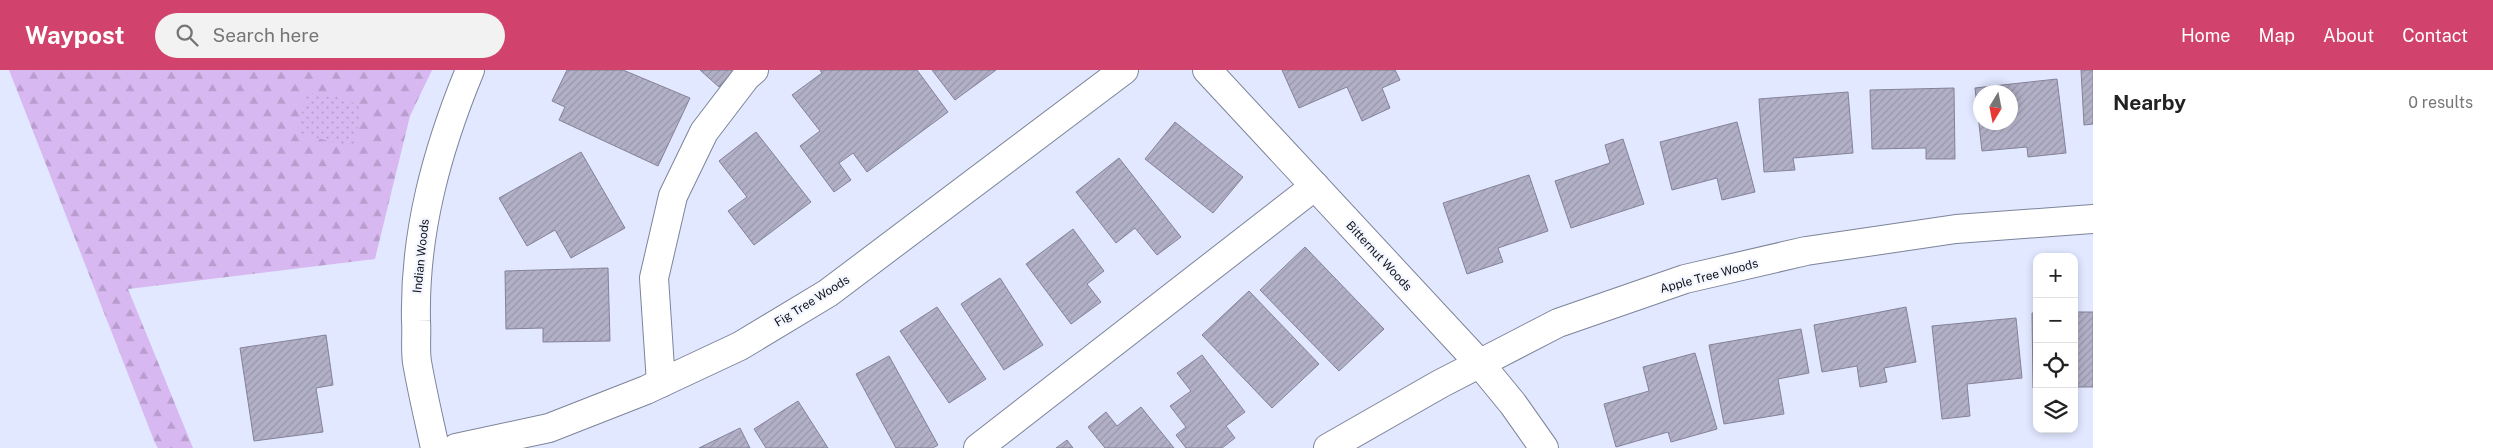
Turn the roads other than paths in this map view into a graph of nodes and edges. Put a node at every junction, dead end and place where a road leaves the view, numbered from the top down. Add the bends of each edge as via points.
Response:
1 (470, 70) edge
2 (754, 70) edge
3 (1124, 70) edge
4 (1207, 70) edge
5 (1315, 186) junction
6 (2093, 219) edge
7 (1480, 365) junction
8 (661, 383) junction
9 (435, 448) edge
10 (456, 448) edge
11 (978, 448) edge
12 (1328, 448) edge
13 (1544, 448) edge

1 - 9 street, Indian Woods via 436,163 420,239 417,361
2 - 8 street via 704,132 673,196 654,278
3 - 8 street, Fig Tree Woods via 828,293 740,346
4 - 5 street, Bitternut Woods
5 - 7 street, Bitternut Woods
5 - 11 street
6 - 7 street, Apple Tree Woods via 1956,229 1806,251 1685,279 1558,324
7 - 12 street, Apple Tree Woods
7 - 13 street, Bitternut Woods
8 - 10 street, Fig Tree Woods via 549,428

